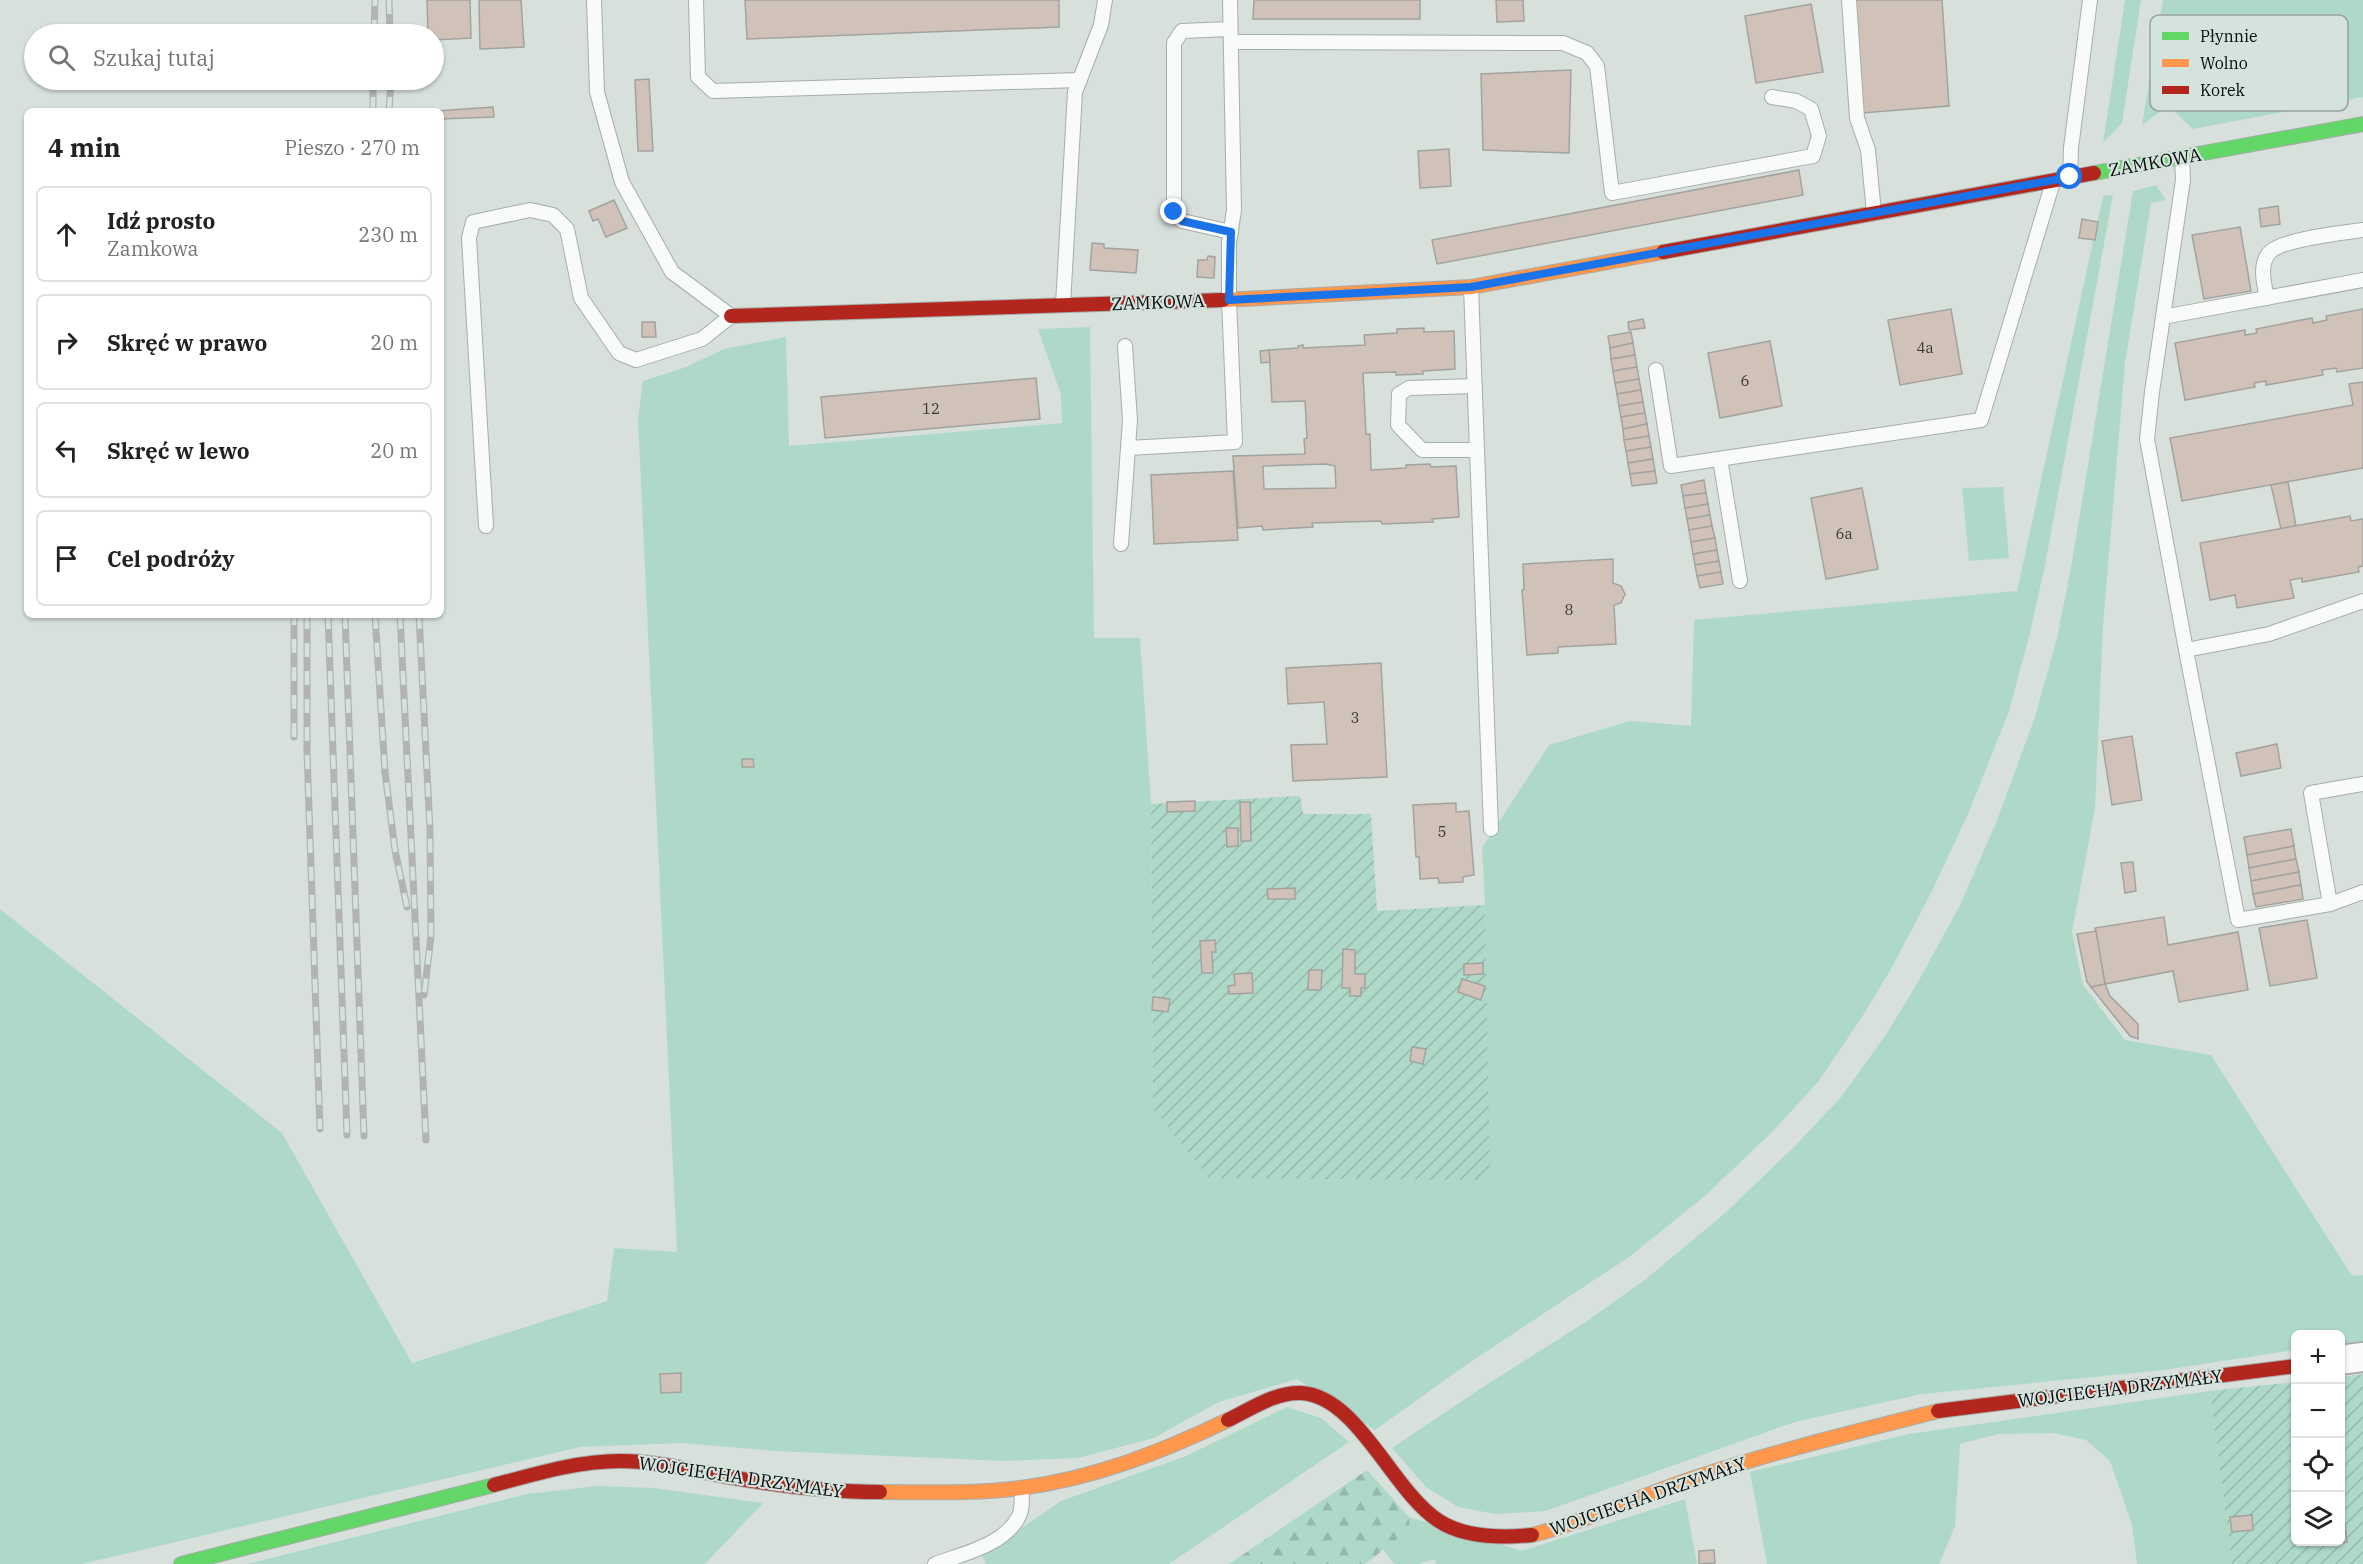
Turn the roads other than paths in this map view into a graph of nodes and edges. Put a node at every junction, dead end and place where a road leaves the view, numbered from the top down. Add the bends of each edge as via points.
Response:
1 (594, 0) edge
2 (696, 0) edge
3 (1105, 0) edge
4 (1230, 0) edge
5 (1849, 0) edge
6 (2090, 0) edge
7 (1230, 35) junction
8 (1080, 80) junction
9 (1772, 97) dead end
10 (2363, 124) edge
11 (2182, 157) junction
12 (2070, 177) junction
13 (2054, 180) junction
14 (1874, 213) junction
15 (2363, 230) edge
16 (1231, 232) junction
17 (2363, 280) edge
18 (1471, 287) junction
19 (2267, 298) junction
20 (1229, 300) junction
21 (1063, 305) junction
22 (731, 316) junction
23 (2163, 317) junction
24 (1125, 346) dead end
25 (1656, 370) dead end
26 (1475, 386) junction
27 (1128, 448) junction
28 (1478, 450) junction
29 (1720, 459) junction
30 (486, 526) dead end
31 (1121, 544) dead end
32 (1740, 581) dead end
33 (2363, 601) edge
34 (2186, 651) junction
35 (2363, 784) edge
36 (1491, 829) dead end
37 (2363, 892) edge
38 (2330, 904) junction
39 (2363, 1357) edge
40 (2345, 1359) edge
41 (2291, 1366) edge
42 (1022, 1488) junction
43 (182, 1564) edge
44 (935, 1564) edge

1 - 22 lane via 597,92 622,182 672,272
2 - 8 lane via 698,77 713,91
3 - 8 lane via 1101,25
4 - 7 lane
5 - 14 lane via 1857,118 1868,150
6 - 12 lane
7 - 9 lane via 1563,43 1587,53 1597,66 1612,193 1813,156 1819,136 1811,109 1796,101
7 - 16 lane via 1234,210
7 - 16 lane via 1182,32 1174,43 1174,212 1182,221
8 - 21 lane via 1076,92
10 - 11 street, ZAMKOWA
11 - 12 street, ZAMKOWA
11 - 23 lane via 2183,180
12 - 13 street, ZAMKOWA
13 - 14 street, ZAMKOWA
13 - 29 lane via 1982,420
14 - 18 street, ZAMKOWA
15 - 19 lane via 2279,245 2268,254 2264,264
16 - 20 lane
17 - 19 lane
18 - 20 street, ZAMKOWA
18 - 26 lane
19 - 23 lane
20 - 21 street, ZAMKOWA
20 - 27 lane via 1235,442
21 - 22 street, ZAMKOWA
22 - 30 lane via 702,339 636,360 619,353 581,298 567,229 553,215 530,210 473,222 469,238
23 - 34 lane via 2148,439
24 - 27 lane
25 - 29 lane via 1671,466
26 - 28 lane
26 - 28 lane via 1409,388 1399,394 1398,425 1422,450
27 - 31 lane
28 - 36 lane
29 - 32 lane
33 - 34 lane via 2269,634
34 - 38 lane via 2238,920
35 - 38 lane via 2311,793
37 - 38 lane
39 - 40 street
41 - 42 street, WOJCIECHA DRZYMAŁY via 1952,1408 1821,1440 1702,1476 1560,1528 1500,1538 1470,1533 1440,1521 1418,1505 1341,1410 1317,1396 1300,1393 1276,1396 1176,1445 1132,1461
42 - 43 street, WOJCIECHA DRZYMAŁY via 842,1492 786,1487 651,1463 592,1463
42 - 44 lane via 1018,1516 1009,1529 994,1540

